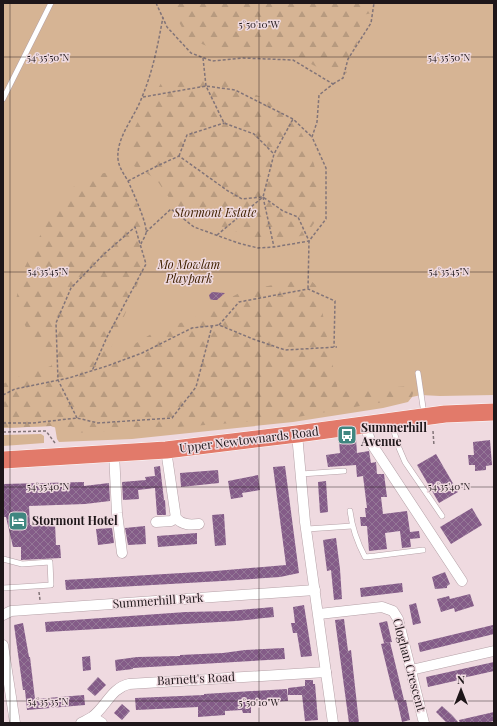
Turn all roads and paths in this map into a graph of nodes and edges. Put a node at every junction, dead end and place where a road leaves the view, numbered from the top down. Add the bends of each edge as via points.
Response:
1 (51, 3) edge
2 (156, 3) edge
3 (374, 3) edge
4 (162, 17) junction
5 (203, 58) junction
6 (333, 84) junction
7 (206, 86) junction
8 (143, 97) junction
9 (3, 99) edge
10 (293, 119) junction
11 (224, 123) junction
12 (312, 137) junction
13 (274, 154) junction
14 (180, 156) junction
15 (128, 181) junction
16 (263, 197) junction
17 (146, 232) junction
18 (217, 235) junction
19 (309, 241) junction
20 (140, 244) junction
21 (274, 247) junction
22 (308, 289) junction
23 (219, 325) junction
24 (212, 326) junction
25 (92, 371) junction
26 (418, 373) dead end
27 (58, 380) junction
28 (3, 395) edge
29 (494, 412) edge
30 (77, 418) junction
31 (391, 422) junction
32 (3, 423) edge
33 (429, 424) junction
34 (365, 425) junction
35 (3, 432) edge
36 (297, 434) junction
37 (56, 445) dead end
38 (434, 446) dead end
39 (166, 450) junction
40 (114, 454) junction
41 (3, 460) edge
42 (344, 471) dead end
43 (301, 474) junction
44 (350, 510) dead end
45 (442, 516) dead end
46 (176, 518) junction
47 (156, 522) dead end
48 (199, 524) dead end
49 (352, 526) junction
50 (307, 529) junction
51 (423, 550) dead end
52 (122, 553) dead end
53 (3, 559) edge
54 (462, 581) dead end
55 (39, 586) junction
56 (3, 588) edge
57 (315, 590) junction
58 (40, 609) junction
59 (319, 614) junction
60 (3, 616) edge
61 (3, 645) edge
62 (494, 651) edge
63 (411, 670) junction
64 (326, 672) junction
65 (93, 717) junction
66 (15, 723) edge
67 (81, 723) edge
68 (102, 723) edge
69 (333, 723) edge
70 (424, 723) edge

1 - 9 lane
2 - 4 path
3 - 6 path via 371,23 348,59 343,78
4 - 5 path via 167,27 191,53
4 - 8 path via 155,60
5 - 6 path via 212,61 242,58 293,60
5 - 7 path
6 - 12 path via 319,95 317,122
7 - 8 path
7 - 10 path via 235,90
7 - 11 path
8 - 15 path via 119,147 120,167
10 - 12 path
10 - 13 path
11 - 13 path via 254,134
11 - 14 path via 187,135
12 - 19 path via 326,168 326,218
13 - 16 path
14 - 15 path
14 - 16 path via 242,199
15 - 17 path via 144,220
16 - 18 path
16 - 19 path via 283,211 298,217
16 - 21 path
17 - 18 path via 171,209 194,227
17 - 20 path
18 - 21 path via 258,248
19 - 21 path
19 - 22 path
20 - 25 path via 146,264
20 - 27 path via 135,227 71,288 56,323
22 - 23 path via 239,302
22 - 23 path via 335,301 335,347 285,350
23 - 24 path
24 - 25 path via 192,328 142,353
24 - 30 path via 196,387 172,418 98,423
25 - 27 path
26 - 33 lane
27 - 28 path via 15,389
27 - 30 path
29 - 33 highway, Upper Newtownards Road via 460,413
30 - 32 path via 33,423
31 - 33 highway, Upper Newtownards Road
31 - 34 highway, Upper Newtownards Road
31 - 45 lane via 405,462
33 - 38 path
34 - 36 highway, Upper Newtownards Road
34 - 54 street via 371,443
35 - 37 path via 46,431
36 - 39 highway, Upper Newtownards Road
36 - 43 street
39 - 40 highway, Upper Newtownards Road
39 - 46 street
40 - 41 highway, Upper Newtownards Road
40 - 52 street
42 - 43 lane
43 - 50 street
44 - 49 lane
46 - 47 street
46 - 48 street via 180,523
49 - 50 lane
49 - 51 lane via 365,557
50 - 57 street
53 - 55 lane via 22,564 50,562 51,585
55 - 56 lane
55 - 58 path
57 - 58 street, Summerhill Park
57 - 59 street
58 - 60 street, Summerhill Park via 11,612
59 - 63 street, Cloghan Crescent via 382,606 394,611
59 - 64 street
61 - 66 street
62 - 63 street
63 - 70 street, Cloghan Crescent
64 - 65 street, Barnett's Road via 129,684 117,689
64 - 69 street
65 - 67 street, Barnett's Road
65 - 68 street

